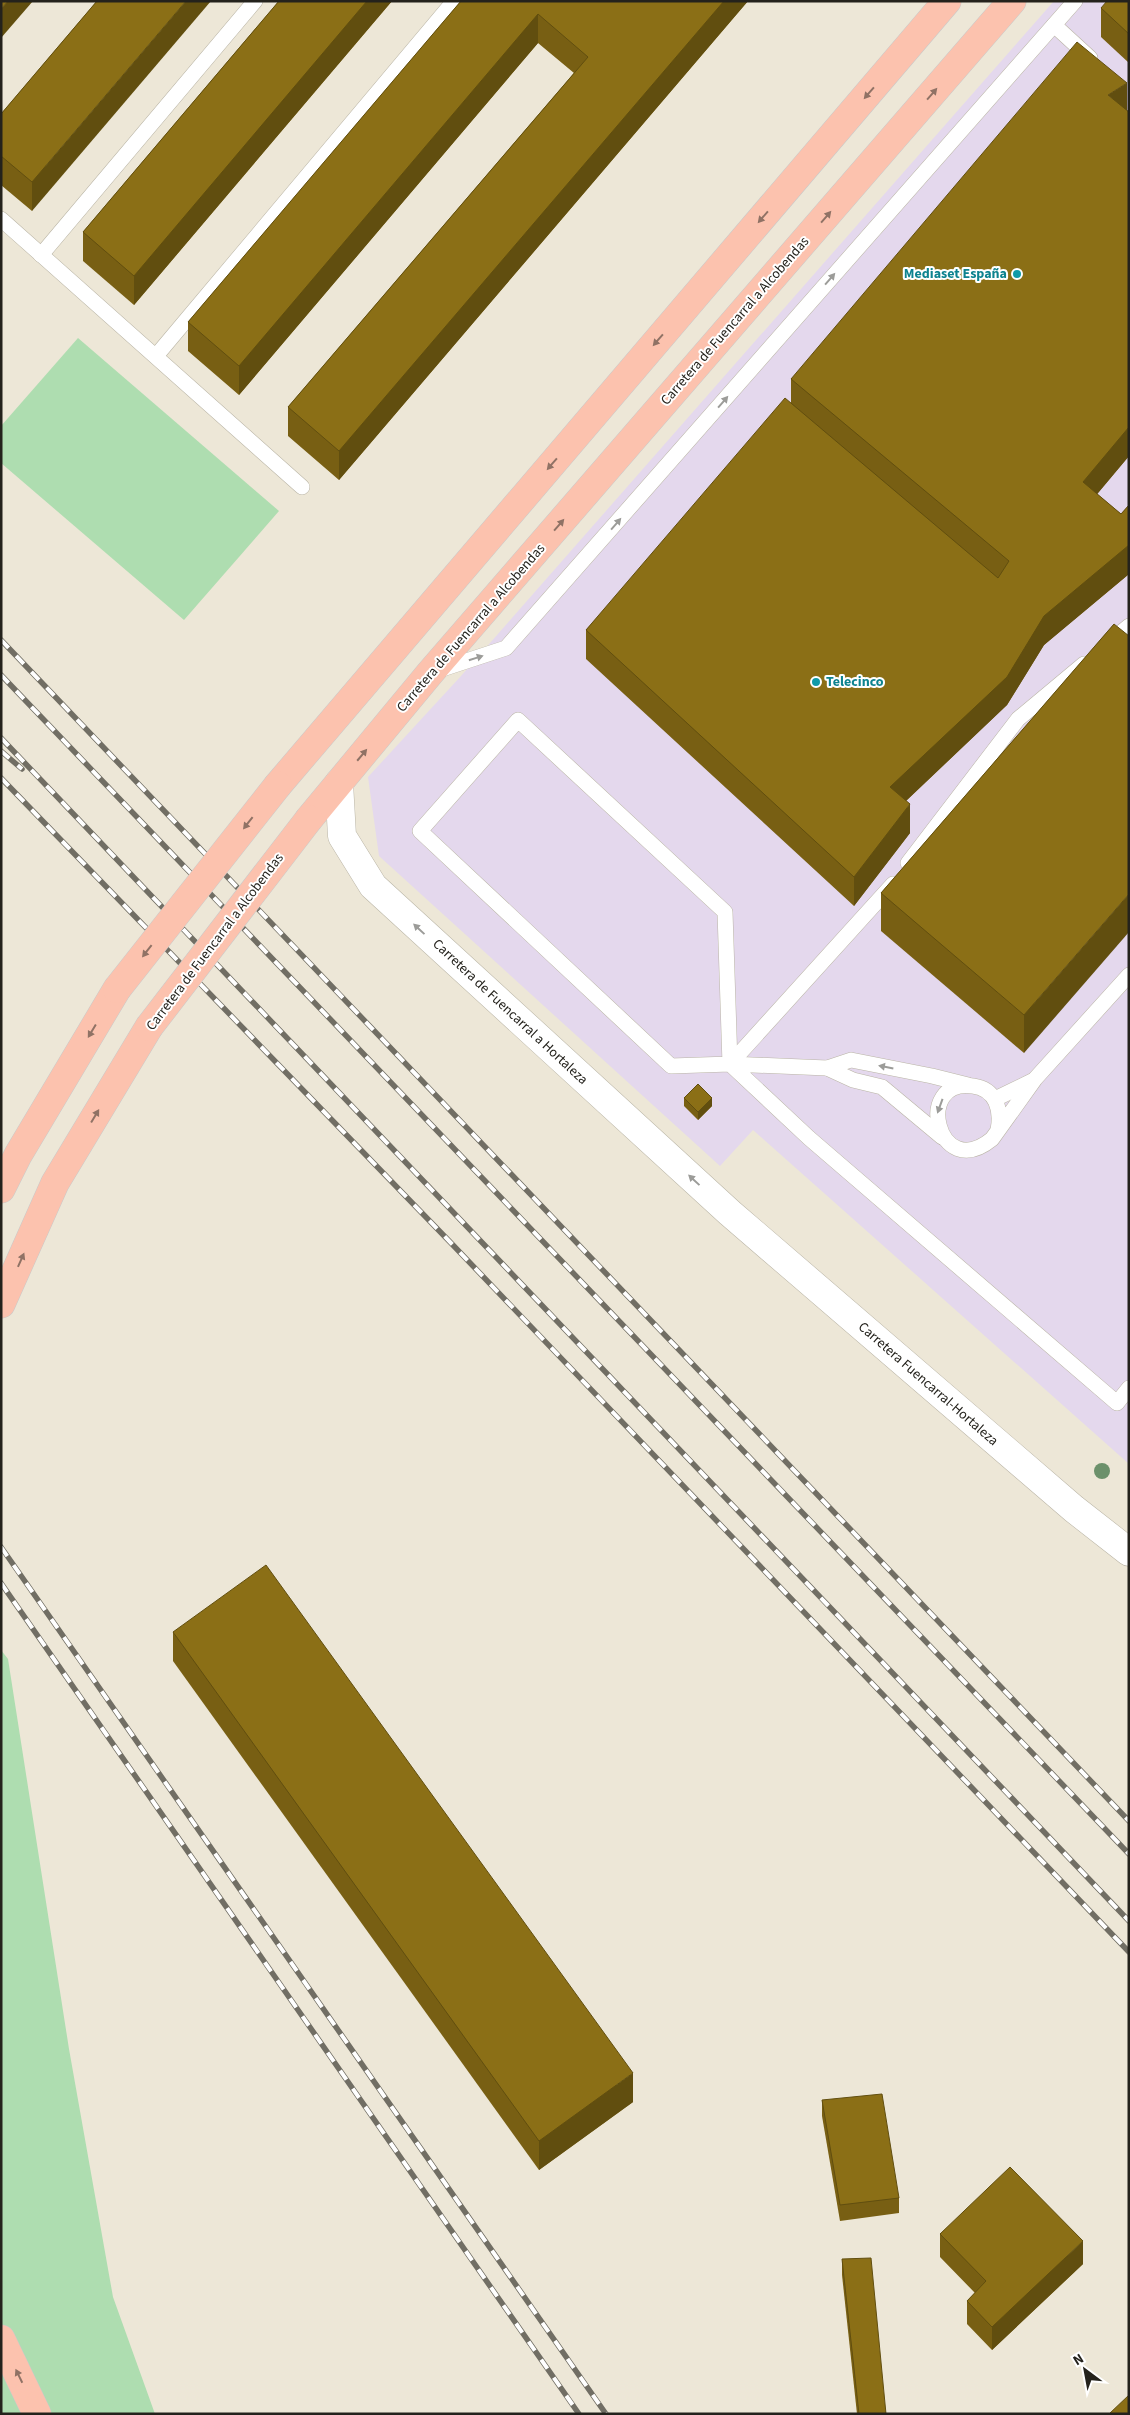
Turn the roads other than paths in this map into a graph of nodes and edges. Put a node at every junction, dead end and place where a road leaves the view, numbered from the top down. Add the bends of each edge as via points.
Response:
1 (255, 1) edge
2 (454, 1) edge
3 (947, 1) edge
4 (1012, 1) edge
5 (1075, 1) edge
6 (1054, 25) junction
7 (1102, 68) edge
8 (1, 219) edge
9 (41, 255) junction
10 (156, 356) junction
11 (302, 486) dead end
12 (1129, 626) edge
13 (430, 673) junction
14 (339, 783) junction
15 (1129, 975) edge
16 (730, 1064) junction
17 (827, 1068) junction
18 (1035, 1079) junction
19 (968, 1085) junction
20 (995, 1099) junction
21 (998, 1130) junction
22 (945, 1139) junction
23 (1, 1189) edge
24 (730, 1213) joint
25 (1, 1304) edge
26 (1129, 1388) edge
27 (1129, 1552) edge
28 (1, 2339) edge
29 (37, 2414) edge

1 - 9 lane
2 - 10 lane
3 -> 23 highway, bridge via 278,785 117,989
13 -> 4 highway, Carretera de Fuencarral a Alcobendas
5 - 6 lane
6 - 7 lane
13 -> 6 lane via 506,648
8 - 9 lane
9 - 10 lane
10 - 11 lane
12 - 16 lane via 1018,719 886,894
14 -> 13 highway, Carretera de Fuencarral a Alcobendas
24 -> 14 street, Carretera de Fuencarral a Hortaleza via 373,886 342,836
25 -> 14 highway, Carretera de Fuencarral a Alcobendas, bridge via 55,1183 149,1027
15 - 18 lane
16 - 16 lane via 725,912 518,720 420,831 671,1066
16 - 17 lane
16 - 26 lane via 809,1138 1117,1403
19 -> 17 lane via 851,1060
17 - 22 lane via 852,1080 882,1087
18 - 20 lane
18 - 21 lane
19 - 20 lane via 978,1087
19 -> 22 lane via 948,1092 941,1100 937,1121
20 - 21 lane via 999,1109
21 - 22 lane via 988,1142 974,1149 958,1148
24 - 27 street, Carretera Fuencarral-Hortaleza via 1074,1509
29 -> 28 highway

